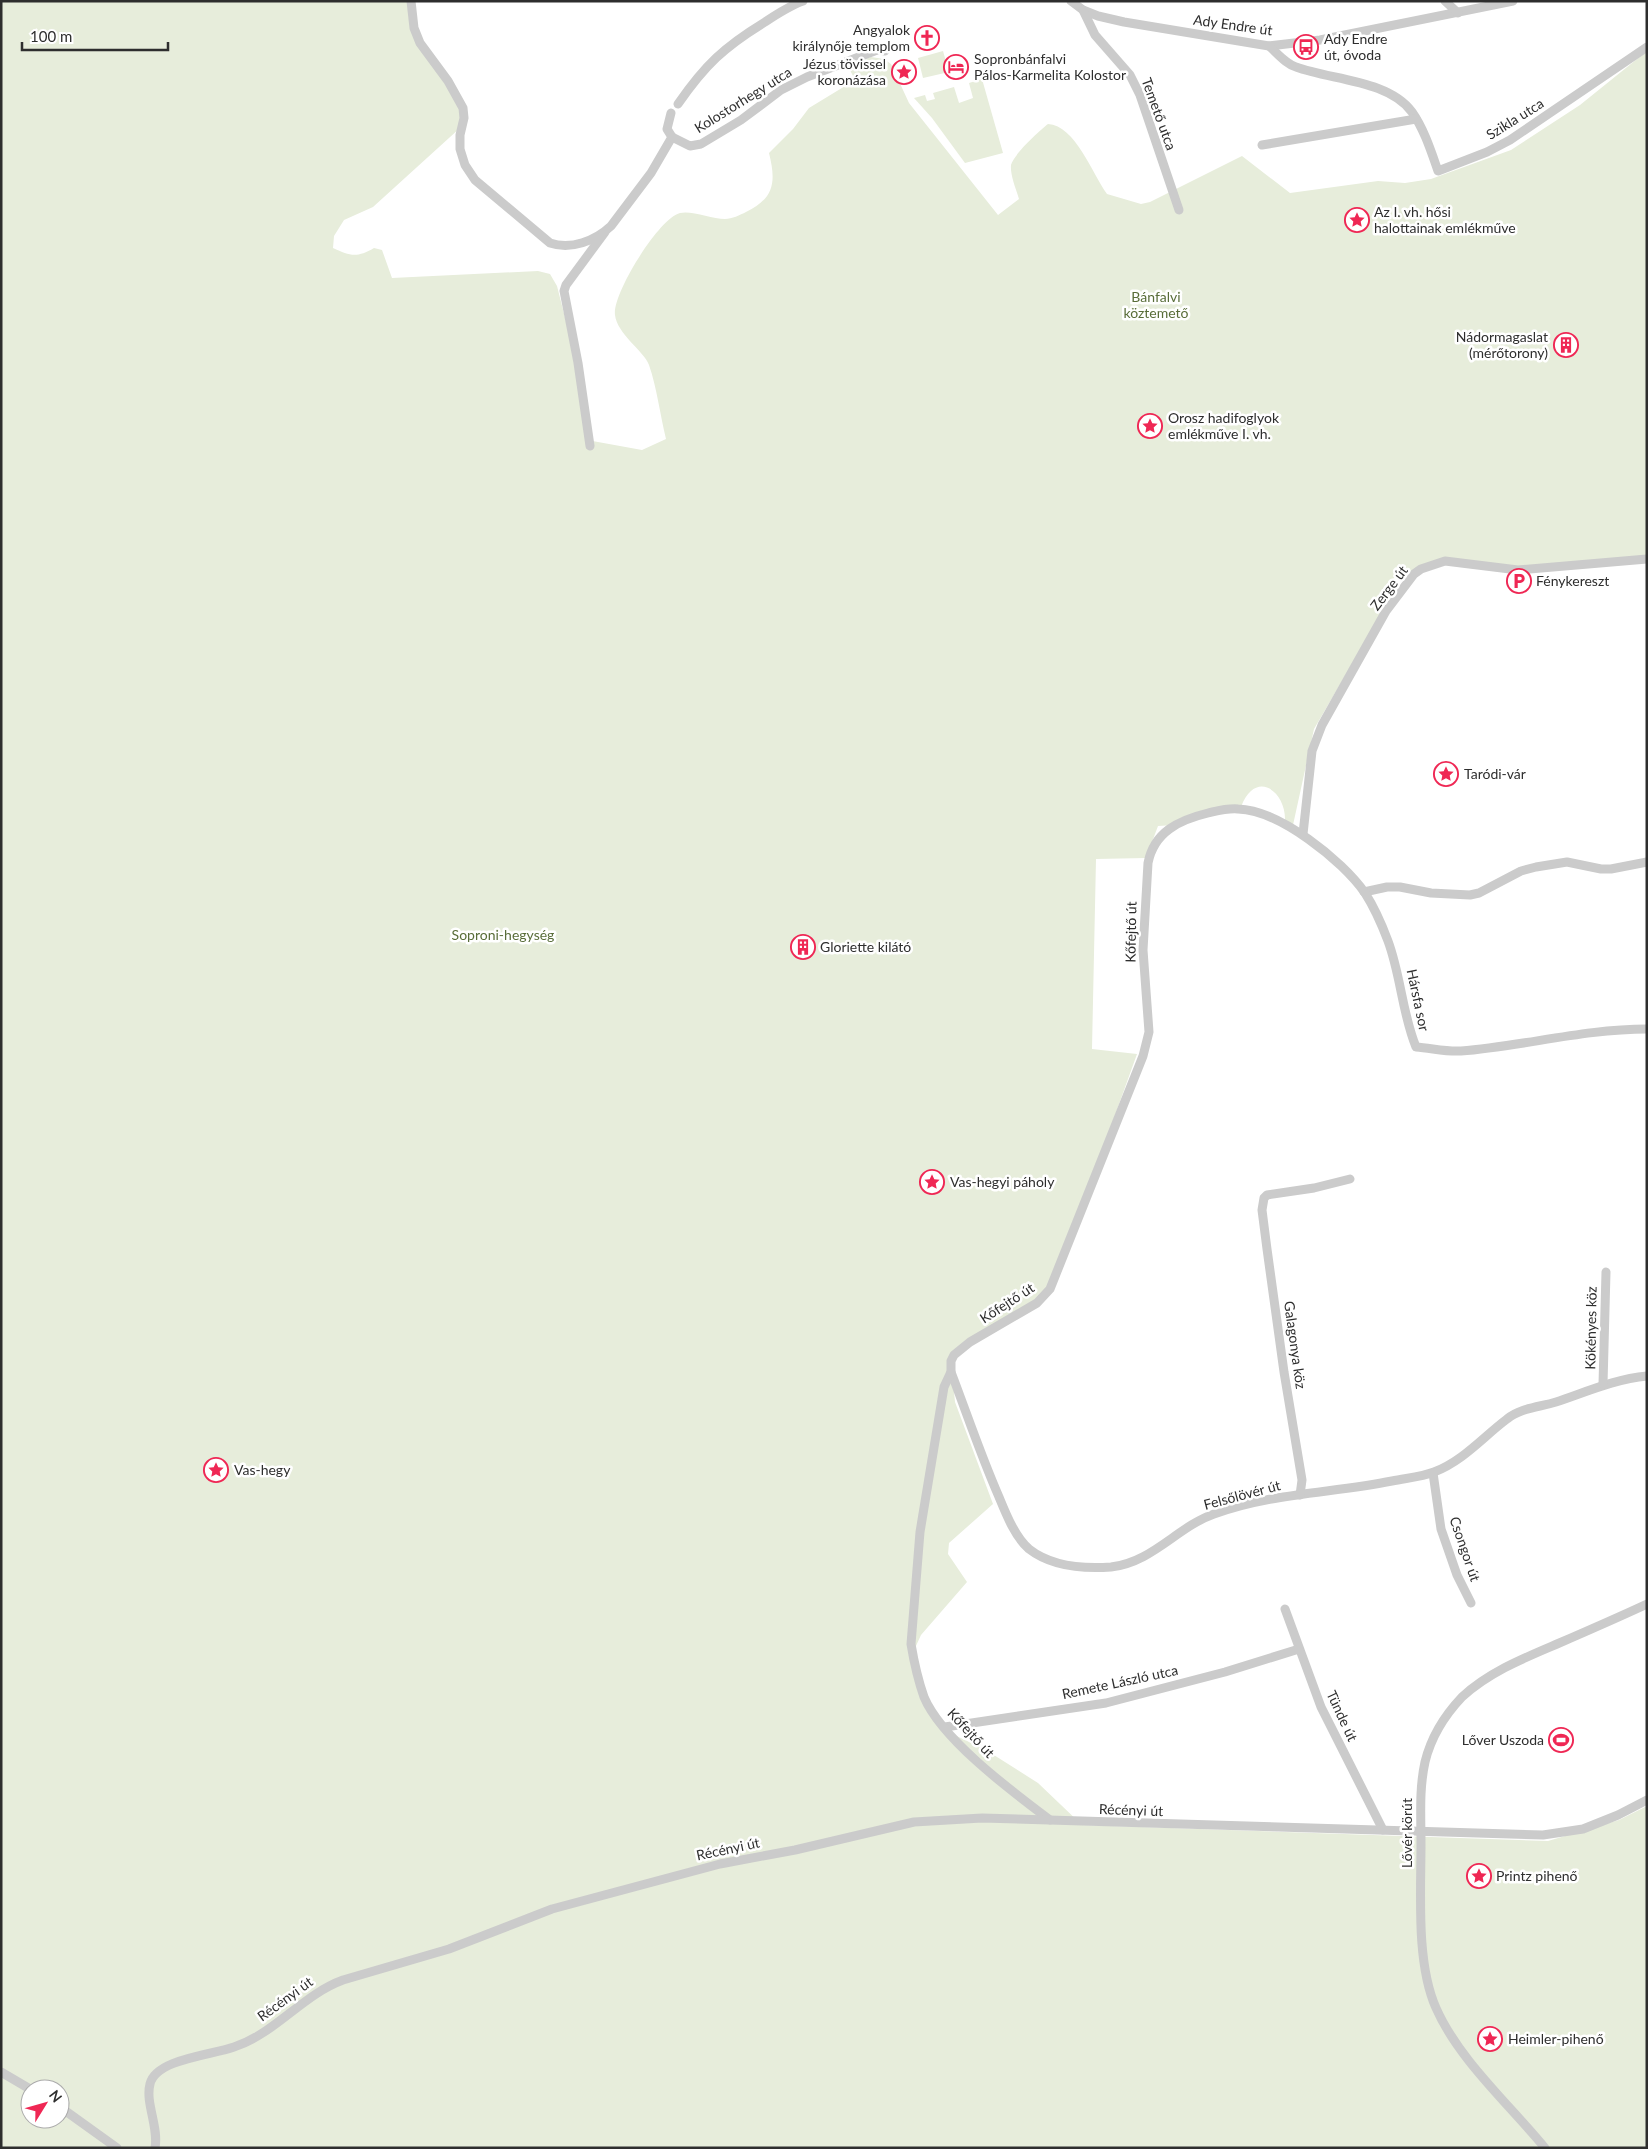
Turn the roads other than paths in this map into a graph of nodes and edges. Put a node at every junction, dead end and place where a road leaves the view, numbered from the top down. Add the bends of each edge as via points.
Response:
1 (411, 1) edge
2 (803, 1) edge
3 (1071, 1) edge
4 (1445, 1) edge
5 (1513, 1) edge
6 (1083, 10) junction
7 (1458, 13) junction
8 (1269, 46) junction
9 (1647, 47) edge
10 (885, 51) dead end
11 (678, 104) dead end
12 (671, 113) dead end
13 (1416, 119) junction
14 (672, 137) junction
15 (1262, 145) dead end
16 (1179, 210) dead end
17 (605, 232) junction
18 (590, 446) dead end
19 (1647, 559) edge
20 (1262, 815) joint
21 (1303, 834) junction
22 (1647, 862) edge
23 (1364, 892) junction
24 (1647, 1029) edge
25 (1350, 1179) dead end
26 (1606, 1272) dead end
27 (952, 1372) junction
28 (1647, 1376) edge
29 (1603, 1384) junction
30 (1433, 1473) junction
31 (1300, 1495) junction
32 (1470, 1603) dead end
33 (1647, 1604) edge
34 (1285, 1609) dead end
35 (1299, 1649) junction
36 (944, 1728) junction
37 (1647, 1800) edge
38 (1050, 1820) junction
39 (1383, 1830) junction
40 (1425, 1830) junction
41 (1, 2072) edge
42 (20, 2083) edge
43 (70, 2114) edge
44 (117, 2148) edge
45 (155, 2148) edge
46 (1545, 2148) edge

1 - 17 street via 414,28 420,42 463,108 460,149 475,180 550,243 569,246
2 - 11 street via 727,46 700,74
3 - 6 street, Ady Endre út
4 - 7 street
5 - 7 street, Ady Endre út
6 - 8 street, Ady Endre út via 1124,22
6 - 16 street, Temető utca via 1095,35 1130,76 1140,94
7 - 8 street, Ady Endre út via 1320,40
8 - 13 street, Szikla utca via 1296,67 1391,94 1404,103
9 - 13 street, Szikla utca via 1510,140 1438,171
10 - 14 street, Kolostorhegy utca via 877,50 781,90 701,144 690,146
12 - 14 street via 668,129
13 - 15 street
14 - 17 street via 651,173
17 - 18 street via 564,291
19 - 21 street, Zerge út via 1511,570 1445,561 1414,574 1386,611 1322,725 1312,751
20 - 21 street, Hársfa sor
20 - 27 street, Kőfejtő út via 1236,808 1185,819 1158,839 1150,850 1143,950 1149,1032 1143,1056 1050,1289 1037,1302 954,1355
21 - 23 street, Hársfa sor
22 - 23 street via 1611,869 1567,862 1536,866 1470,895 1400,887
23 - 24 street, Hársfa sor via 1388,939 1416,1047 1459,1051 1580,1033
25 - 31 street, Galagonya köz via 1266,1195 1262,1210 1302,1480
26 - 29 street, Kökényes köz
27 - 31 street, Felsőlövér út via 983,1460 1006,1512 1028,1548 1046,1560 1092,1567 1133,1562 1148,1556 1213,1514 1274,1498
27 - 36 street, Kőfejtő út via 944,1387 920,1532 911,1644 925,1698
28 - 29 street, Felsőlövér út
29 - 30 street, Felsőlövér út via 1508,1418 1469,1451
30 - 31 street, Felsőlövér út
30 - 32 street, Csongor út via 1441,1529
33 - 40 street, Lővér körút via 1503,1669 1479,1682 1462,1698 1433,1738 1425,1761 1420,1791
34 - 35 street, Tünde út
35 - 36 street, Remete László utca via 1106,1703
35 - 39 street, Tünde út via 1321,1707
36 - 38 street, Kőfejtő út via 994,1777
37 - 40 street, Récényi út via 1618,1816 1583,1829 1544,1835
38 - 39 street, Récényi út
38 - 45 street, Récényi út via 982,1818 914,1822 720,1864 552,1910 449,1949 328,1985 276,2025 246,2042 182,2060 156,2073 150,2084
39 - 40 street, Récényi út
40 - 46 street, Lővér körút via 1424,1966 1436,2009 1467,2057
41 - 42 street
43 - 44 street

